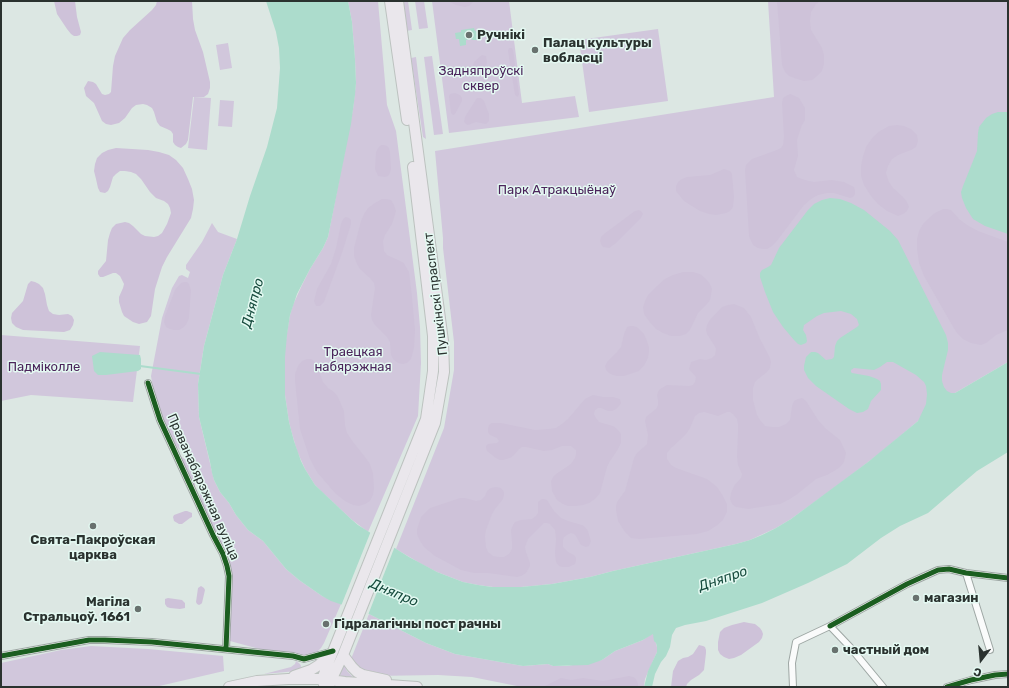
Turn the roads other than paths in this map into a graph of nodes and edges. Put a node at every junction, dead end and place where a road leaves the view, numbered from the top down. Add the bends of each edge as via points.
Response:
1 (390, 1) edge
2 (398, 1) edge
3 (148, 383) dead end
4 (431, 421) junction
5 (966, 573) junction
6 (1008, 578) edge
7 (830, 626) junction
8 (226, 649) junction
9 (990, 650) dead end
10 (338, 653) junction
11 (1, 656) edge
12 (304, 659) junction
13 (303, 672) junction
14 (1008, 674) edge
15 (288, 679) junction
16 (326, 683) edge
17 (229, 687) edge
18 (417, 687) edge
19 (424, 687) edge
20 (793, 687) edge
21 (883, 687) edge
22 (947, 687) edge

1 - 4 main road, Пушкінскі праспект via 433,336
2 - 4 main road, Пушкінскі праспект via 444,341 444,372
3 - 8 street, Праванабярэжная вуліца via 160,420 224,554 229,576
4 - 10 main road, Пушкінскі праспект
5 - 6 street
5 - 7 street via 949,569 938,570
5 - 9 street
7 - 20 street via 796,642 792,663
7 - 21 street
8 - 11 street via 152,642 89,640
8 - 12 street
10 - 12 street
10 - 13 main road, Пушкінскі праспект via 319,666
10 - 16 main road, Пушкінскі праспект
10 - 19 main road via 363,675
12 - 13 street via 306,666
13 - 15 main road, Пушкінскі праспект
14 - 22 street
15 - 16 main road
15 - 17 main road via 257,681
16 - 18 main road

